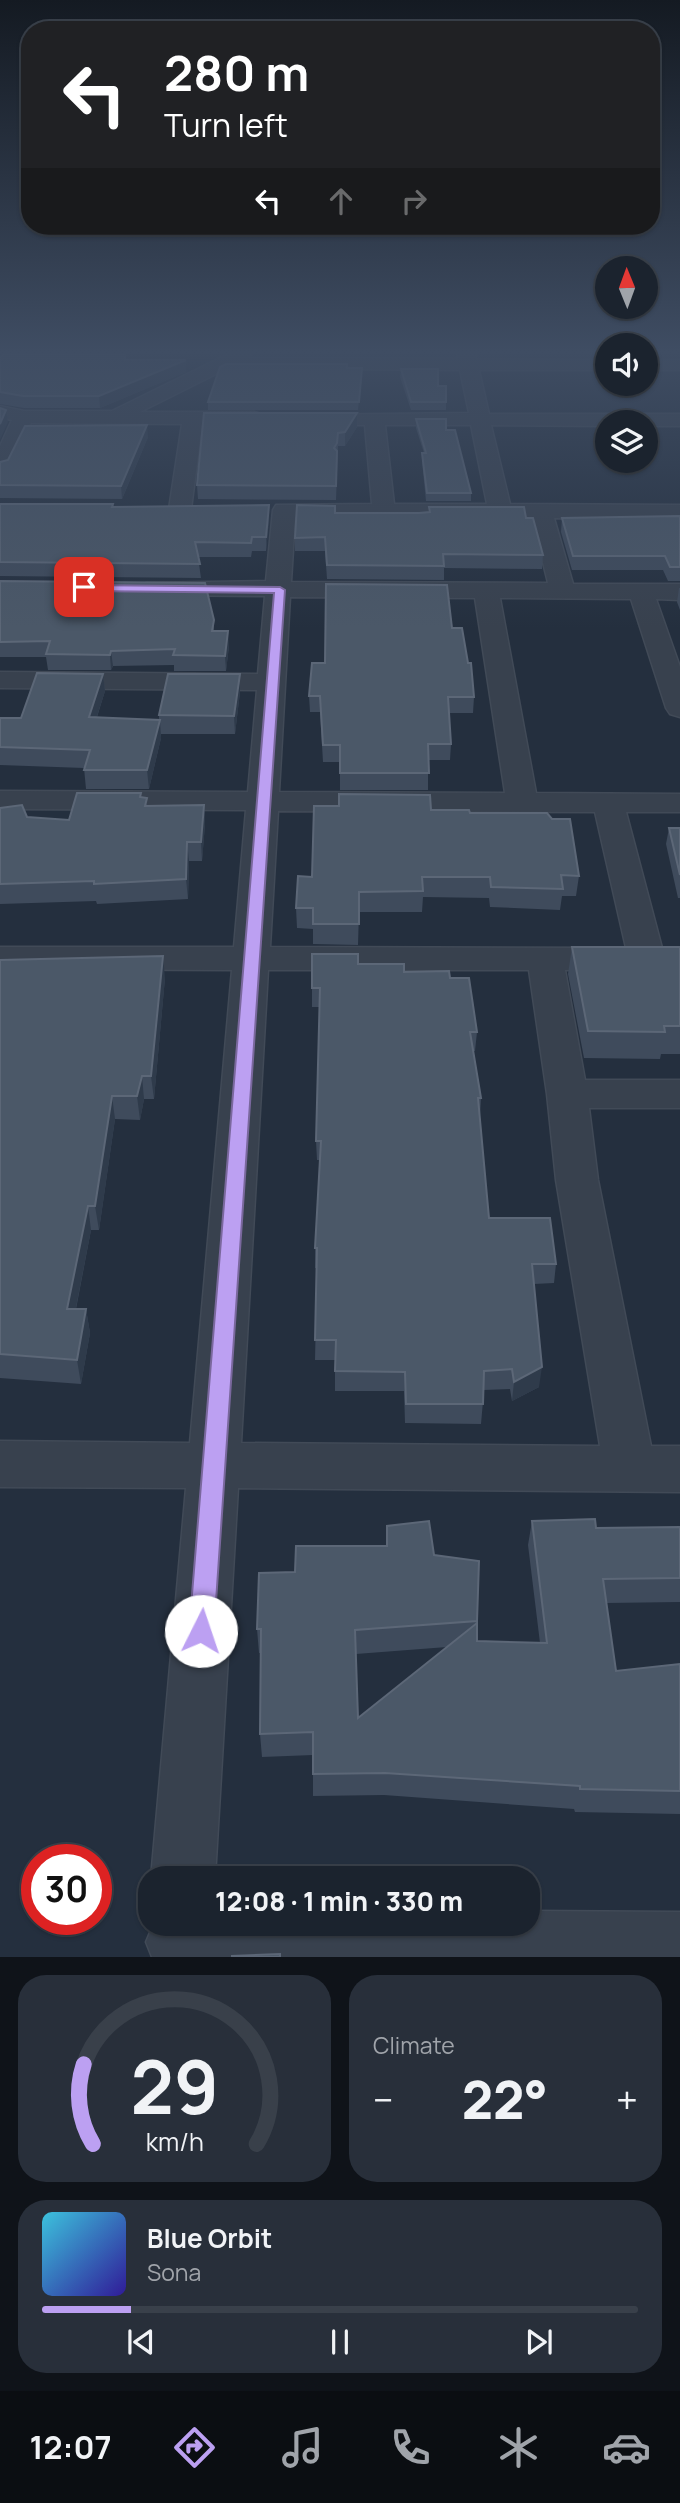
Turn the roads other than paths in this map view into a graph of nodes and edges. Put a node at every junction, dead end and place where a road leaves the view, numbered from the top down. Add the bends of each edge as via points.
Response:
1 (10, 445) edge
2 (189, 445) edge
3 (377, 445) edge
4 (486, 445) edge
5 (0, 467) edge
6 (152, 509) edge
7 (180, 509) junction
8 (206, 509) edge
9 (384, 510) junction
10 (500, 511) junction
11 (541, 511) junction
12 (680, 512) edge
13 (126, 588) edge
14 (486, 589) junction
15 (280, 590) junction
16 (564, 592) junction
17 (641, 592) junction
18 (680, 592) edge
19 (0, 680) edge
20 (271, 682) junction
21 (680, 708) edge
22 (0, 800) edge
23 (262, 801) junction
24 (522, 802) junction
25 (608, 802) junction
26 (680, 803) edge
27 (0, 958) edge
28 (251, 959) junction
29 (545, 959) junction
30 (663, 959) edge
31 (567, 1094) junction
32 (680, 1094) edge
33 (0, 1464) edge
34 (214, 1466) junction
35 (630, 1469) junction
36 (680, 1469) edge
37 (184, 1866) edge
38 (179, 1941) edge
39 (680, 1945) edge

1 - 5 street
2 - 7 street
3 - 9 street
4 - 10 street
6 - 7 street
7 - 8 street
9 - 10 street
9 - 15 street via 271,510
10 - 11 street
11 - 12 street
11 - 16 street
13 - 15 street
14 - 15 street
14 - 16 street
14 - 24 street
15 - 20 street
16 - 17 street
17 - 18 street
17 - 21 street
19 - 20 street
20 - 23 street
22 - 23 street
23 - 24 street
23 - 28 street
24 - 25 street
25 - 26 street
25 - 30 street
27 - 28 street
28 - 29 street
28 - 34 street
29 - 30 street
29 - 31 street
31 - 32 street
31 - 35 street via 577,1180
33 - 34 street
34 - 35 street
34 - 37 street
35 - 36 street
38 - 39 street

